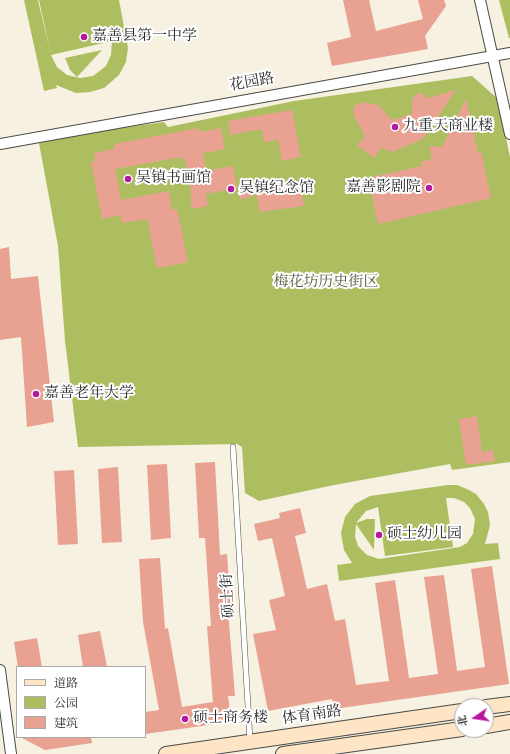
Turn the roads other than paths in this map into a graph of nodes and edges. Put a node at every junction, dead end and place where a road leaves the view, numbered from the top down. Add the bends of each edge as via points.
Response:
1 (480, 0) edge
2 (510, 53) edge
3 (493, 56) junction
4 (510, 134) edge
5 (0, 144) edge
6 (233, 447) dead end
7 (0, 670) edge
8 (510, 704) edge
9 (494, 706) edge
10 (454, 712) edge
11 (510, 722) edge
12 (494, 725) edge
13 (454, 730) edge
14 (250, 742) junction
15 (11, 754) edge
16 (166, 754) edge
17 (283, 754) edge

1 - 3 street
2 - 3 street, 花园路
3 - 4 street
3 - 5 street, 花园路
6 - 14 lane, 硕士街
7 - 15 street
8 - 9 main road
10 - 14 main road, 体育南路
11 - 12 main road
13 - 17 main road
14 - 16 main road, 体育南路

